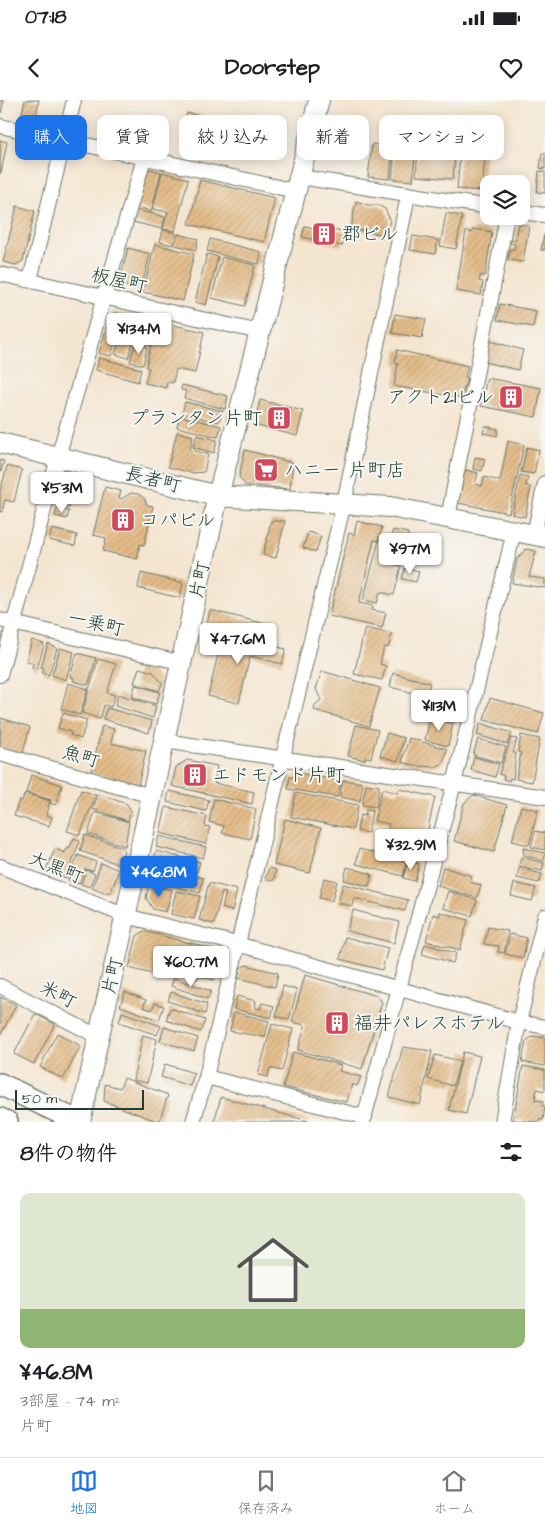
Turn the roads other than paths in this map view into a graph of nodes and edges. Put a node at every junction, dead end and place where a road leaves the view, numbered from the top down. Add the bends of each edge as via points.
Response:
1 (74, 100) edge
2 (319, 100) edge
3 (71, 115) edge
4 (0, 126) edge
5 (15, 129) edge
6 (61, 160) edge
7 (143, 160) edge
8 (156, 160) edge
9 (298, 184) junction
10 (408, 196) junction
11 (480, 206) edge
12 (530, 213) edge
13 (545, 215) edge
14 (505, 225) edge
15 (0, 274) edge
16 (30, 280) junction
17 (104, 297) junction
18 (260, 332) junction
19 (0, 443) edge
20 (58, 457) junction
21 (545, 483) edge
22 (218, 496) junction
23 (344, 503) junction
24 (448, 518) junction
25 (514, 531) junction
26 (540, 536) edge
27 (0, 620) edge
28 (14, 624) junction
29 (183, 663) junction
30 (0, 675) edge
31 (164, 741) junction
32 (0, 754) edge
33 (281, 759) junction
34 (454, 784) junction
35 (152, 796) junction
36 (545, 797) edge
37 (0, 866) edge
38 (126, 916) junction
39 (545, 916) edge
40 (237, 944) junction
41 (0, 986) edge
42 (397, 989) junction
43 (519, 1022) junction
44 (545, 1026) edge
45 (99, 1037) junction
46 (206, 1077) junction
47 (0, 1084) edge
48 (0, 1118) edge
49 (364, 1119) edge
50 (7, 1122) edge
51 (79, 1122) edge
52 (192, 1122) edge
53 (502, 1122) edge

1 - 3 street
2 - 9 street, 片町
4 - 5 street
6 - 16 street
7 - 17 street
8 - 9 street
9 - 10 street
9 - 18 street, 片町
10 - 11 street
10 - 23 street
12 - 13 street
14 - 24 street
15 - 16 street, 板屋町
16 - 17 street, 板屋町
17 - 18 street, 板屋町
17 - 20 street
18 - 22 street, 片町
19 - 20 street, 長者町
20 - 22 street, 長者町
20 - 28 street
21 - 26 street
22 - 23 street, 長者町
22 - 29 street, 片町
23 - 24 street, 長者町 via 390,507
23 - 33 street
24 - 25 street, 長者町
25 - 26 street, 長者町
25 - 34 street
27 - 28 street, 一乗町
28 - 29 street, 一乗町
28 - 30 street
29 - 31 street, 片町
31 - 33 street
31 - 35 street, 片町
32 - 35 street, 魚町
33 - 34 street
33 - 40 street
34 - 36 street
34 - 42 street
35 - 38 street, 片町
37 - 38 street, 大黒町
38 - 40 street, 大黒町
38 - 45 street, 片町
39 - 43 street
40 - 42 street, 大黒町
40 - 46 street
41 - 45 street, 米町
42 - 43 street, 大黒町
42 - 49 street
43 - 44 street, 大黒町
43 - 53 street
45 - 51 street, 片町
46 - 49 street
46 - 52 street
47 - 51 main road
48 - 50 main road

